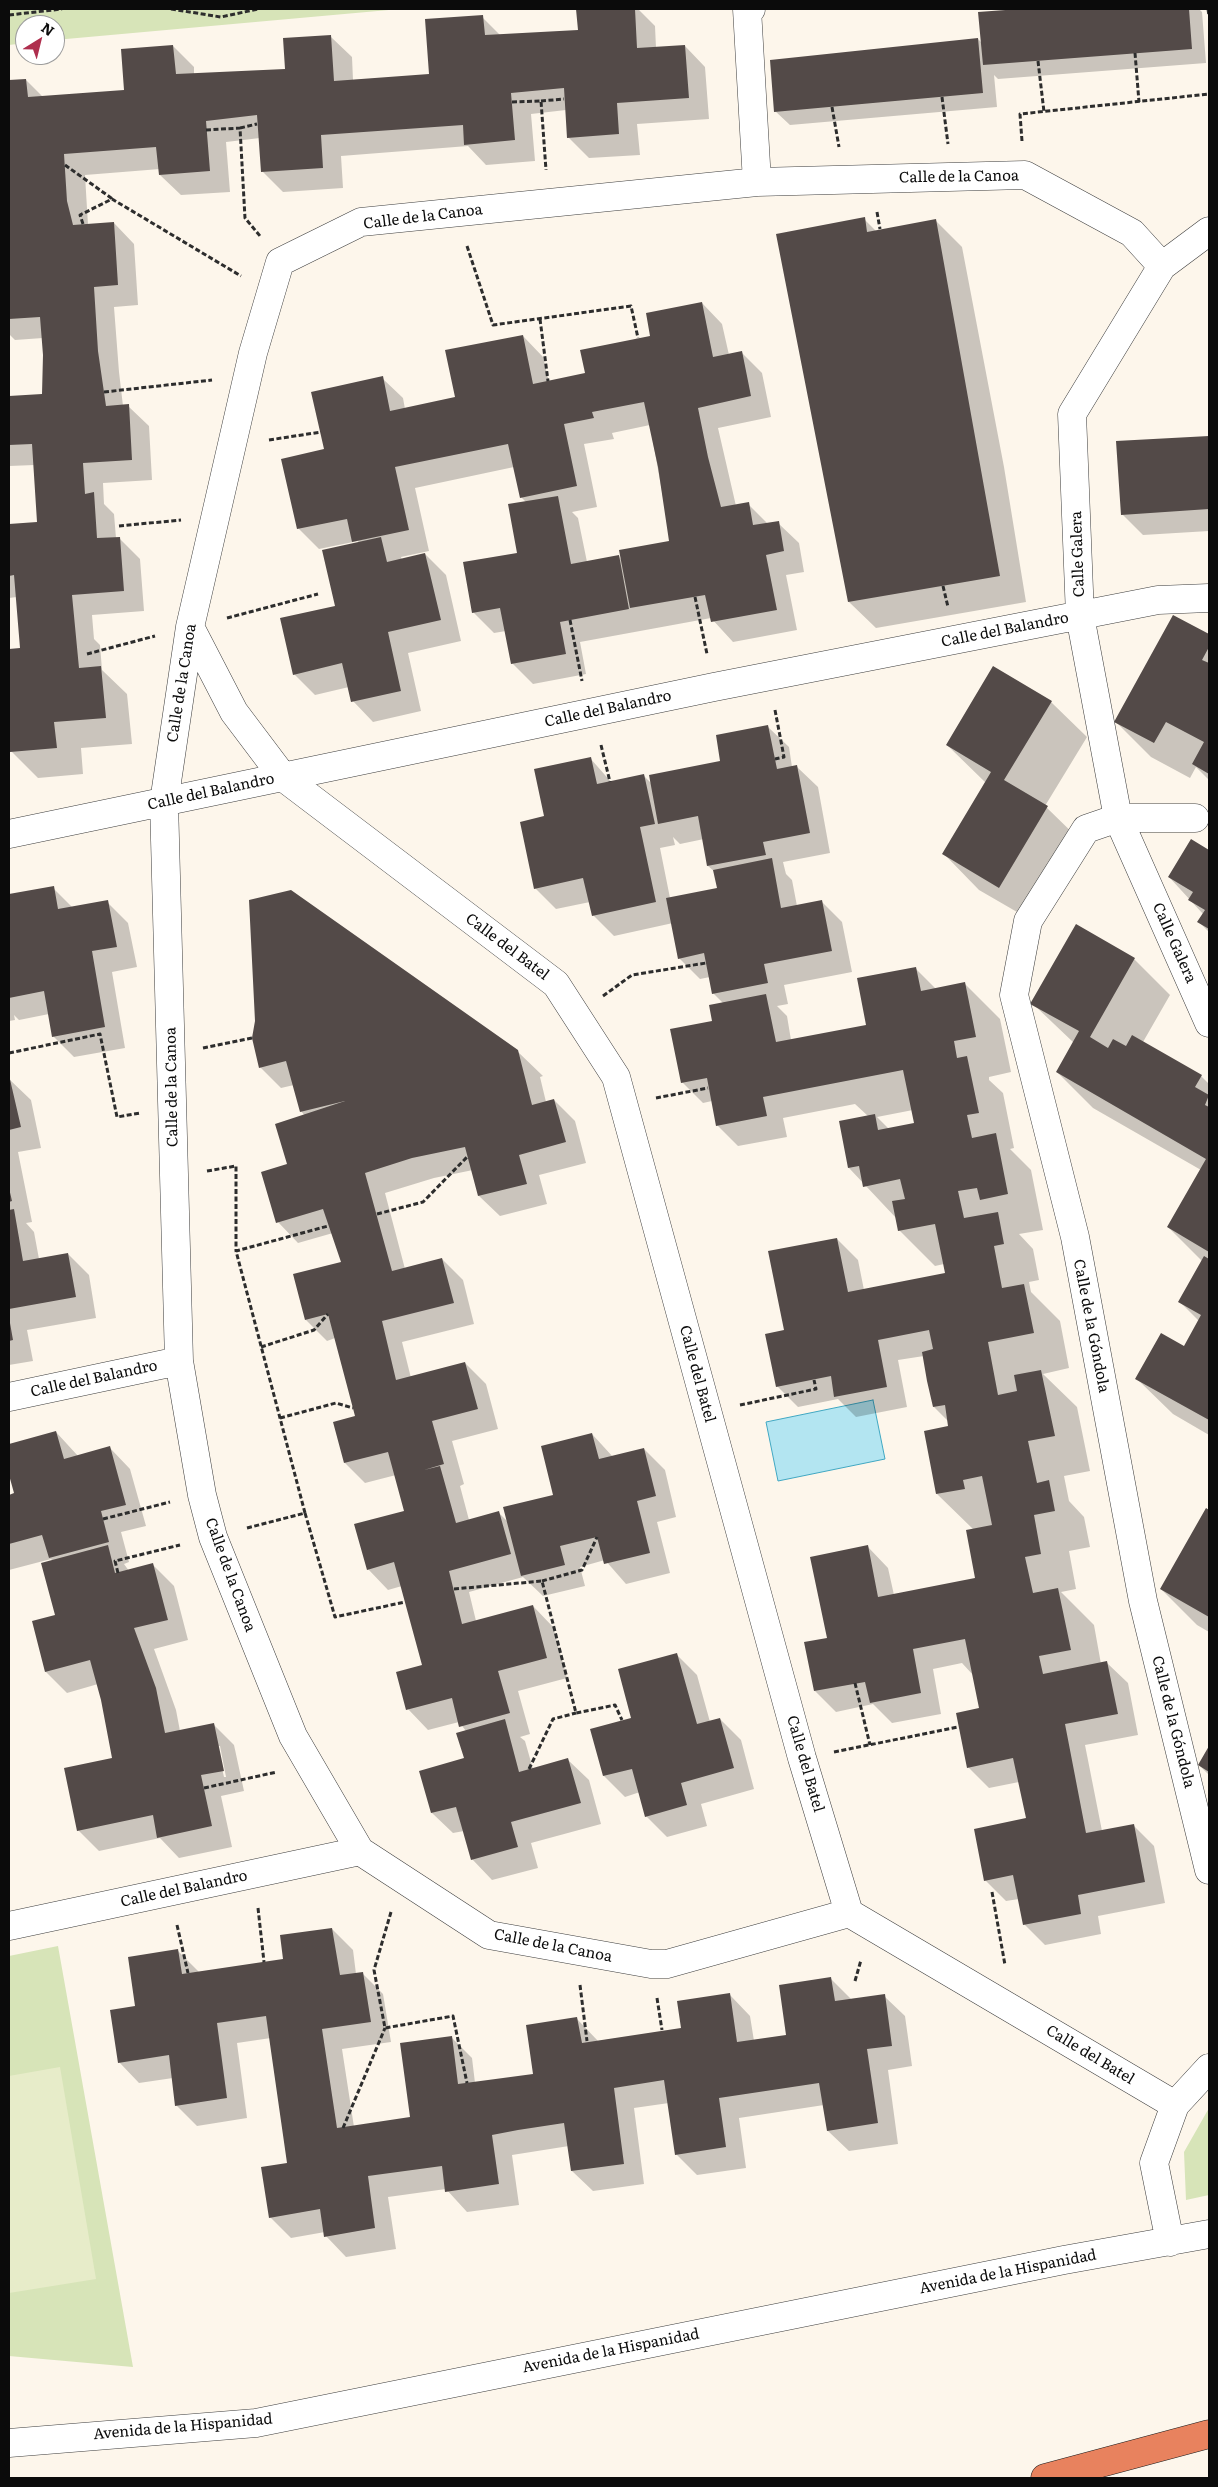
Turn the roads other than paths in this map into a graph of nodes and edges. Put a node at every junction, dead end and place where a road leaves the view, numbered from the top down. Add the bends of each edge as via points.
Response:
1 (751, 9) edge
2 (757, 182) junction
3 (1209, 231) edge
4 (1162, 266) junction
5 (1209, 598) edge
6 (1080, 616) junction
7 (190, 628) junction
8 (283, 777) junction
9 (164, 802) junction
10 (1118, 818) junction
11 (1195, 818) dead end
12 (9, 834) edge
13 (1209, 1023) edge
14 (179, 1361) junction
15 (9, 1397) edge
16 (360, 1852) junction
17 (1209, 1870) edge
18 (849, 1913) junction
19 (9, 1926) edge
20 (1209, 2068) edge
21 (1175, 2105) junction
22 (1209, 2234) edge
23 (1170, 2242) junction
24 (1209, 2435) edge
25 (9, 2443) edge
26 (1045, 2478) edge
27 (1106, 2478) edge

1 - 2 street via 748,9
2 - 4 street, Calle de la Canoa via 1025,175 1132,233
2 - 7 street, Calle de la Canoa via 361,222 280,262 248,375
3 - 4 street, Calle Galera
4 - 6 street, Calle Galera via 1072,414
5 - 6 street, Calle del Balandro via 1158,600
6 - 8 street, Calle del Balandro via 714,686
6 - 10 street, Calle Galera
7 - 8 street, Calle del Batel via 234,712
7 - 9 street, Calle de la Canoa
8 - 9 street, Calle del Balandro
8 - 18 street, Calle del Batel via 556,984 616,1077 802,1758
9 - 12 street, Calle del Balandro
9 - 14 street, Calle de la Canoa
10 - 11 street, Calle de la Góndola
10 - 13 street, Calle Galera
10 - 17 street, Calle de la Góndola via 1086,829 1028,921 1014,995 1075,1237 1142,1601
14 - 15 street, Calle del Balandro
14 - 16 street, Calle de la Canoa via 202,1494 213,1537 293,1736
16 - 18 street, Calle de la Canoa via 489,1935 651,1964 666,1964
16 - 19 street, Calle del Balandro
18 - 21 street, Calle del Batel
20 - 21 street
21 - 23 street via 1154,2164
22 - 23 street, Avenida de la Hispanidad
23 - 25 street, Avenida de la Hispanidad via 1055,2262 256,2423
24 - 26 highway
24 - 27 highway

